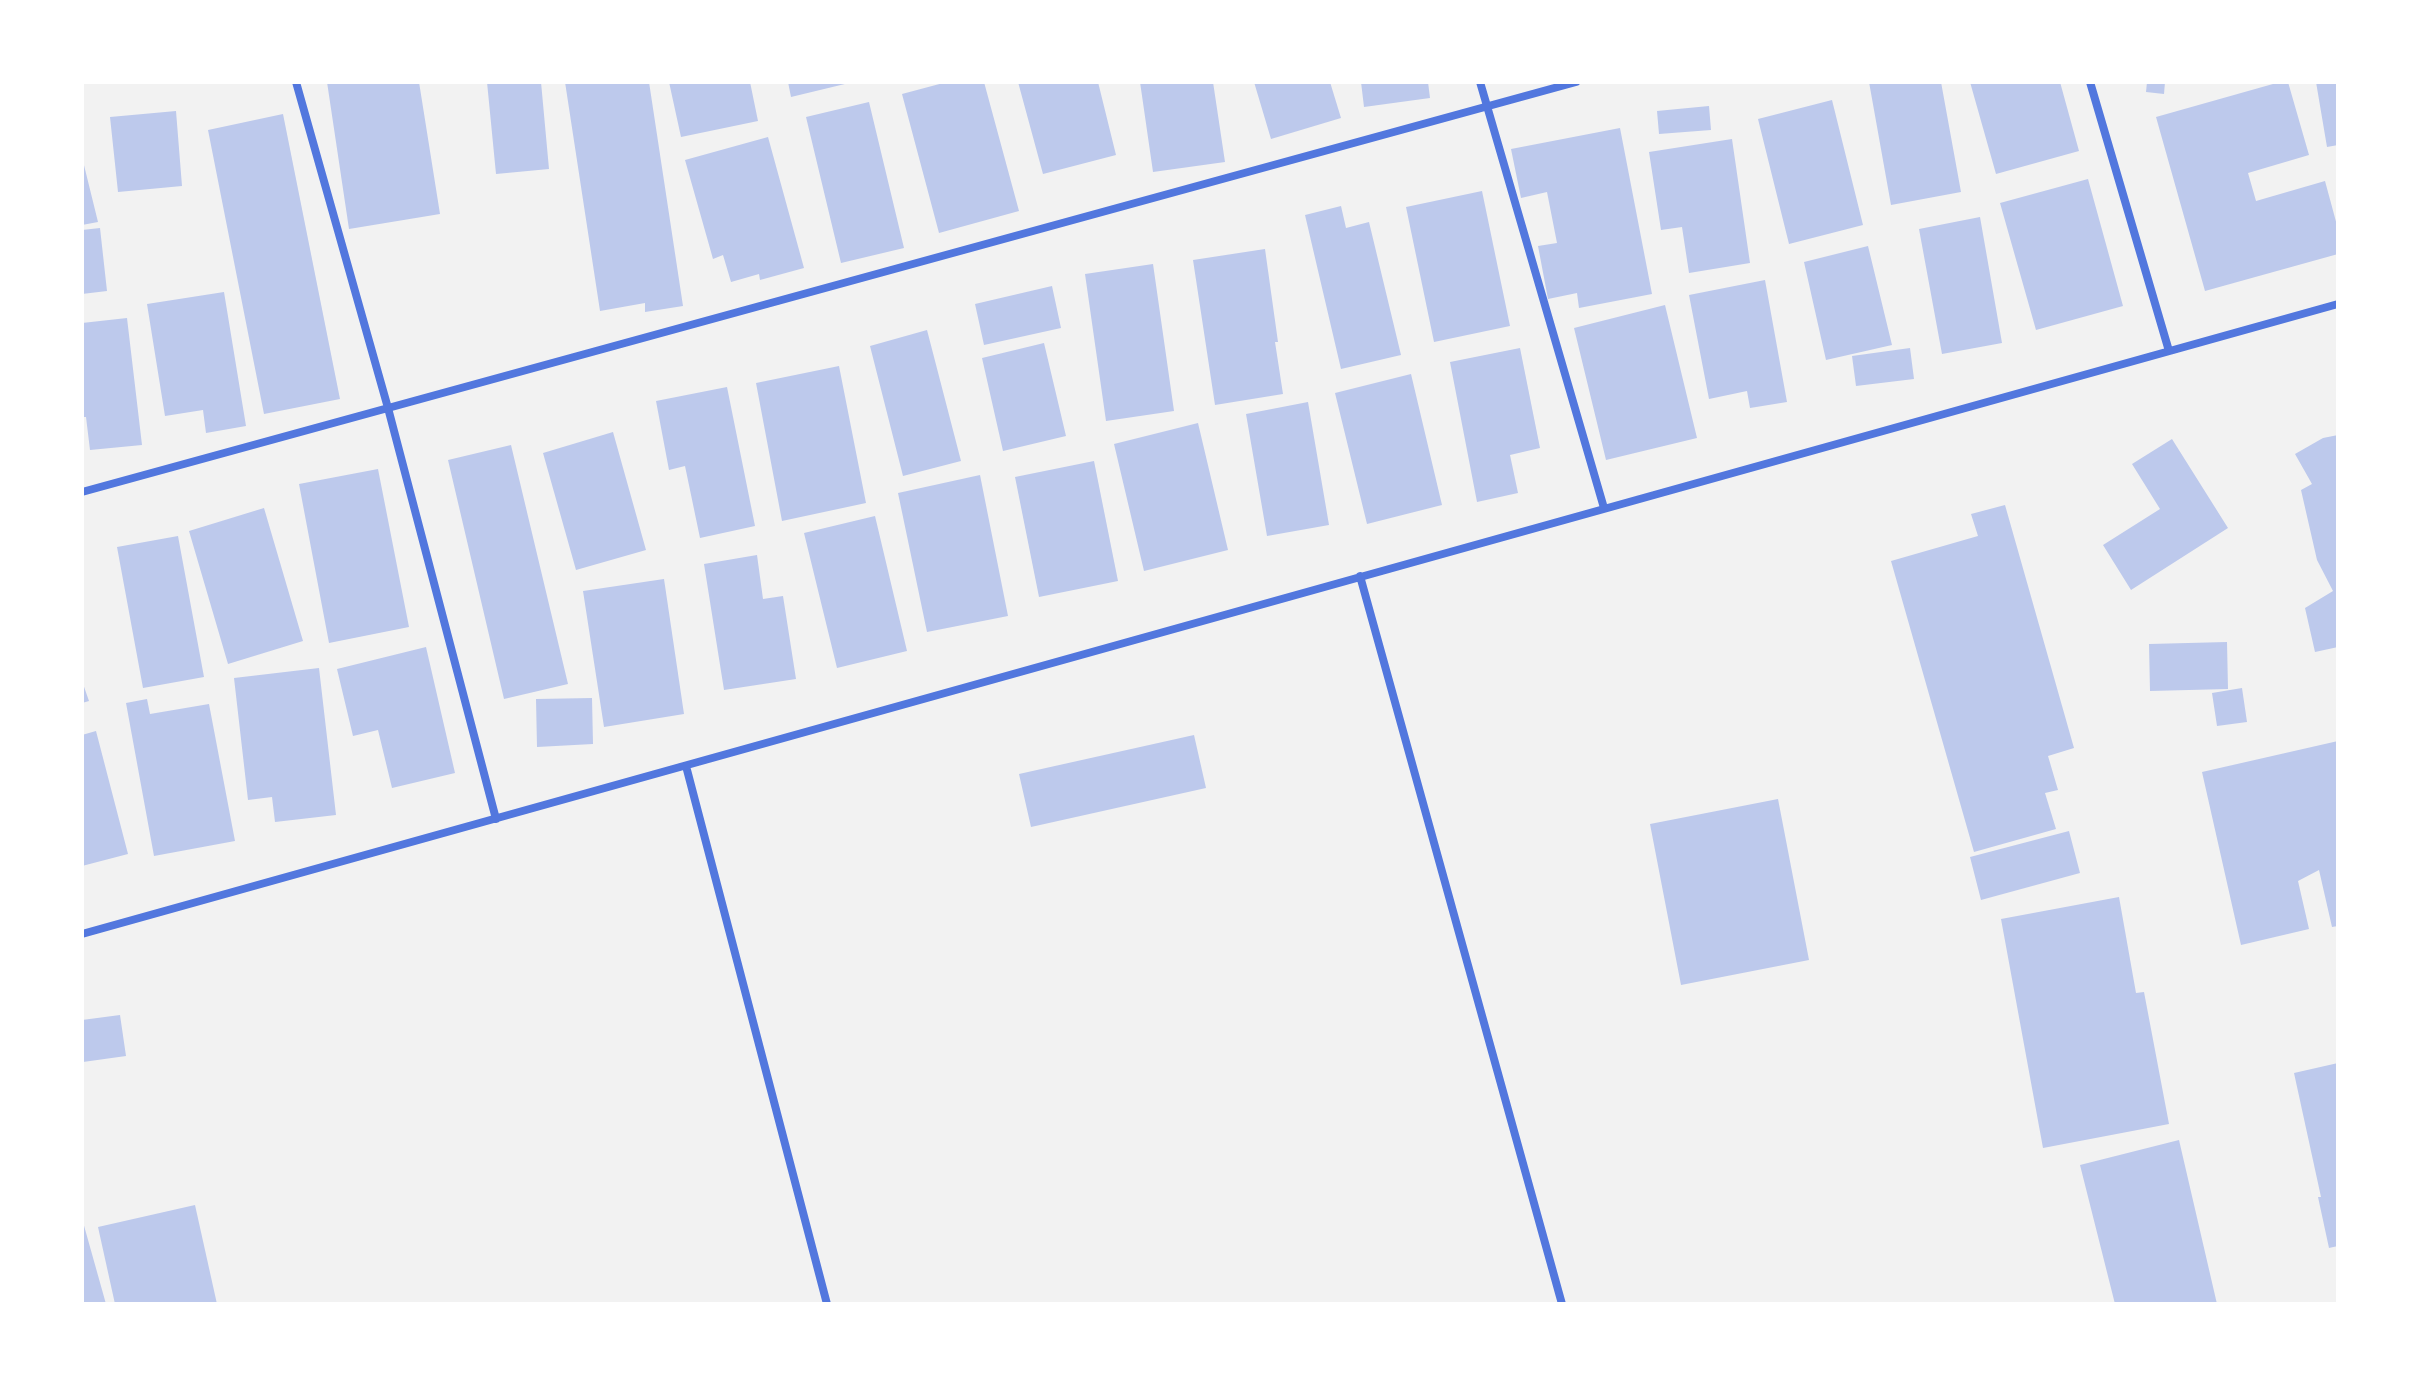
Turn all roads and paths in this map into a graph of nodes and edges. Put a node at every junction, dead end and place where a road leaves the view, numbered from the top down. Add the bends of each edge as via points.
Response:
1 (296, 82) edge
2 (1480, 82) edge
3 (1576, 82) edge
4 (2090, 82) edge
5 (1487, 106) junction
6 (2338, 304) edge
7 (2169, 351) junction
8 (388, 408) junction
9 (82, 492) edge
10 (1604, 508) junction
11 (1360, 576) junction
12 (686, 766) junction
13 (496, 819) junction
14 (82, 934) edge
15 (827, 1304) edge
16 (1562, 1304) edge

1 - 8 street
2 - 5 street
3 - 5 street
4 - 7 street
5 - 8 street
5 - 10 street
6 - 7 street
7 - 10 street
8 - 9 street
8 - 13 street
10 - 11 street
11 - 12 street
11 - 16 street
12 - 13 street
12 - 15 street
13 - 14 street

